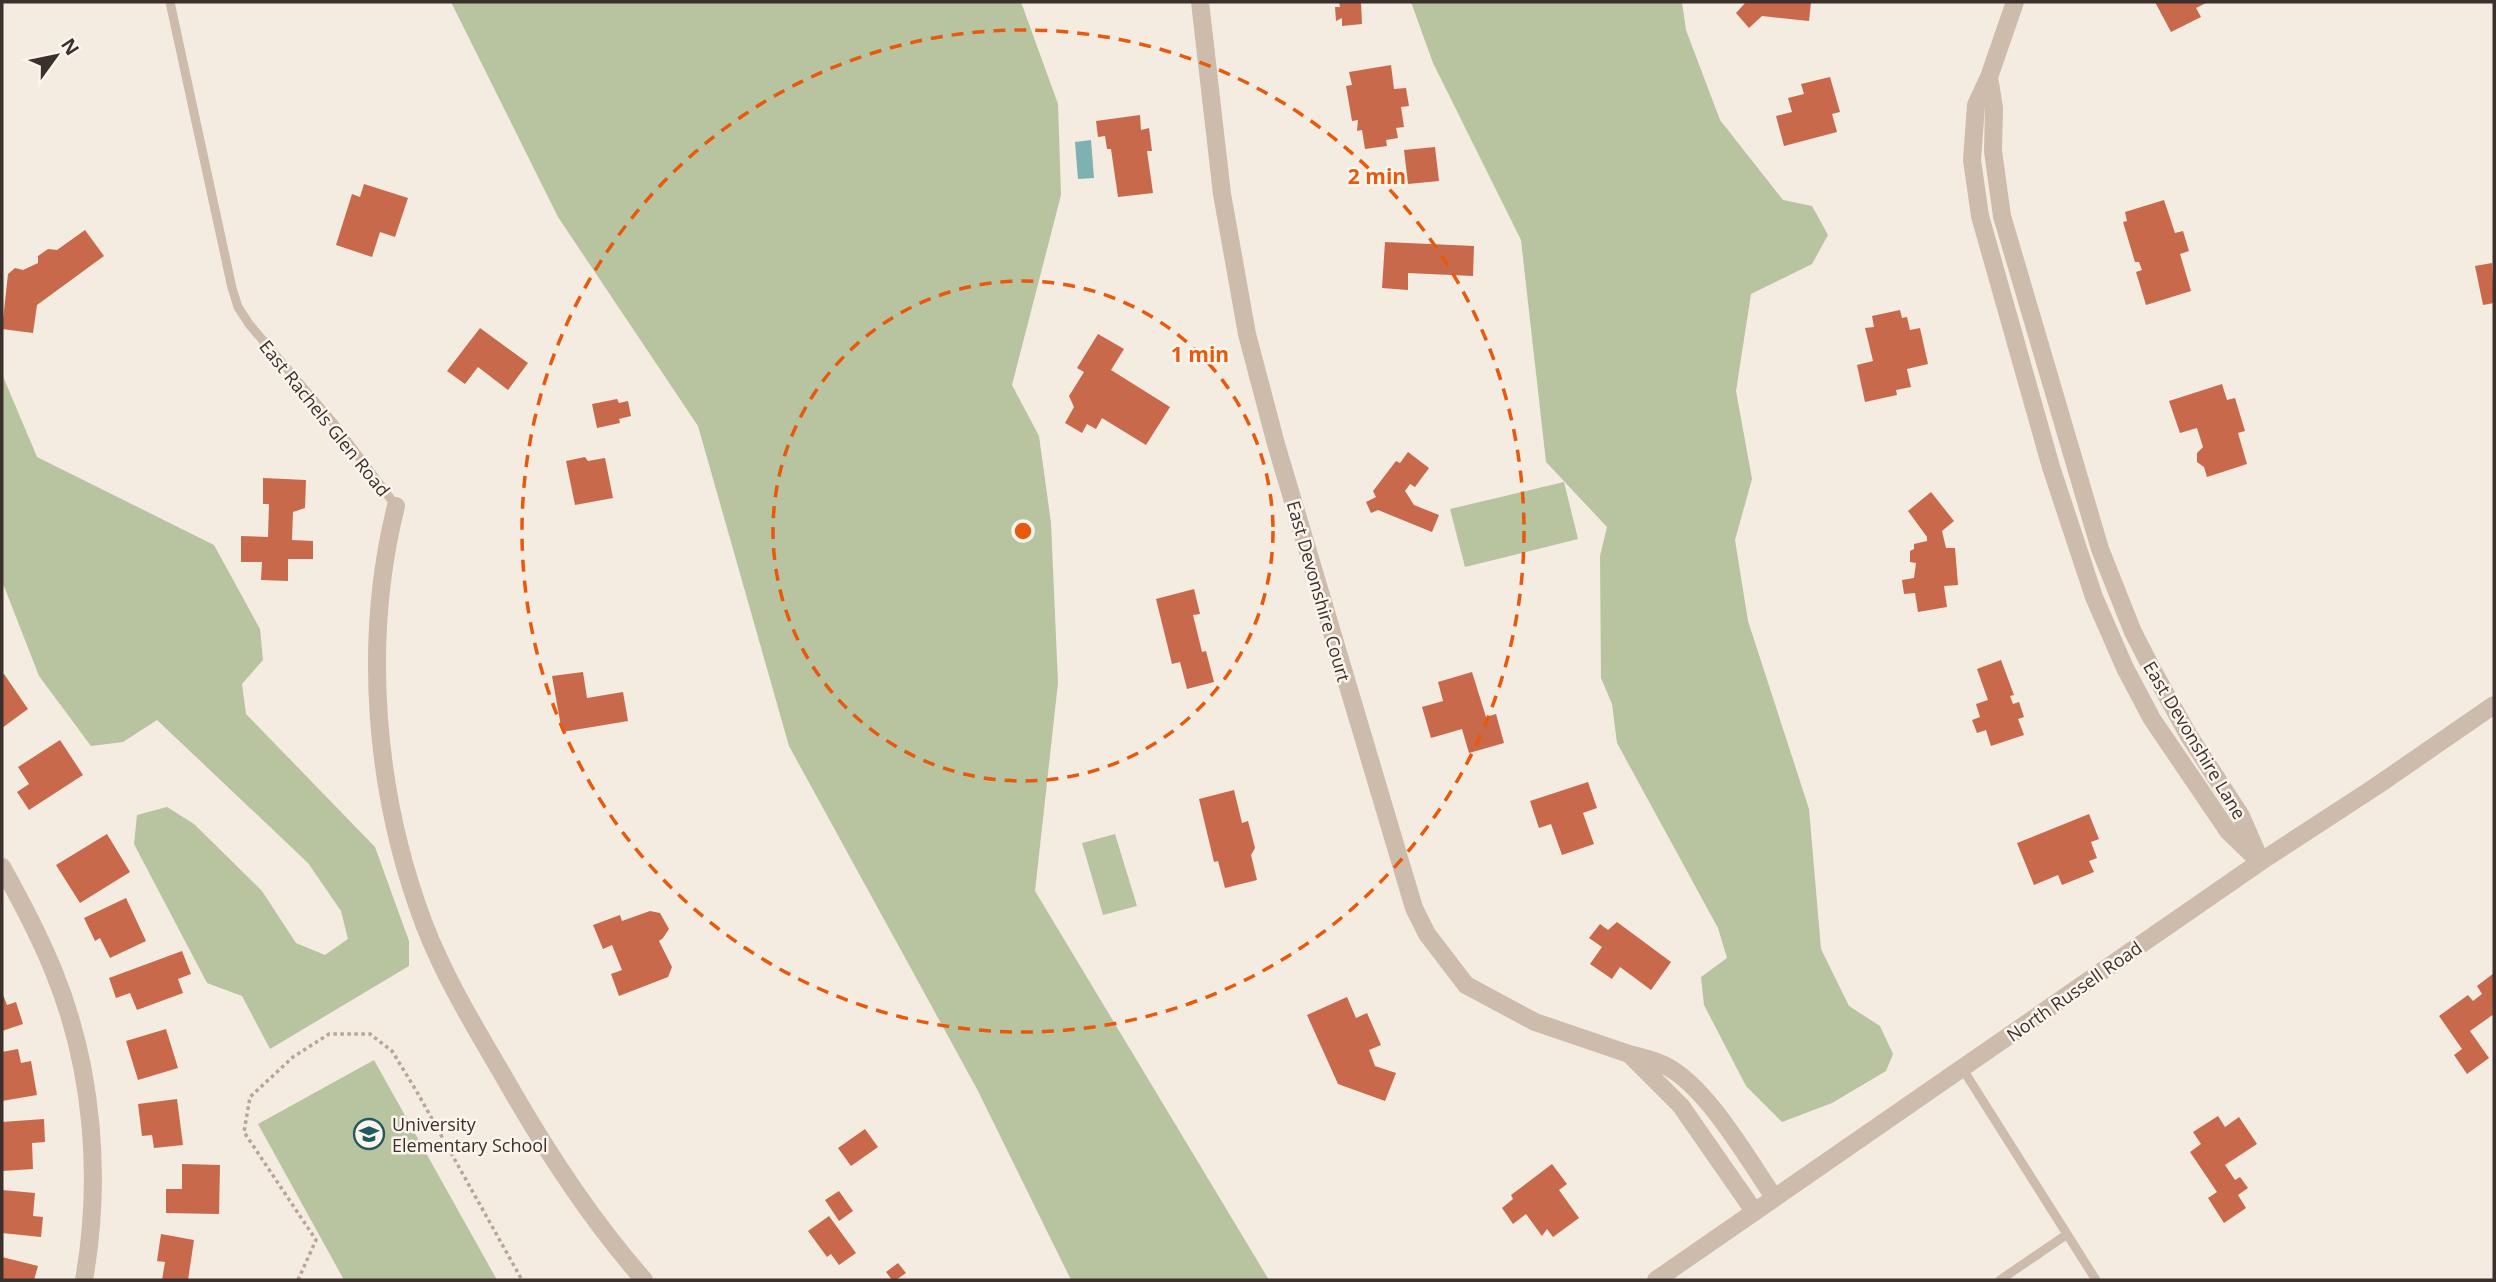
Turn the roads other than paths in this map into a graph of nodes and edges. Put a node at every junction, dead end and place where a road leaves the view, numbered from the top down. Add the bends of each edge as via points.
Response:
1 (170, 2) edge
2 (1200, 2) edge
3 (2015, 2) edge
4 (396, 506) joint
5 (2494, 705) edge
6 (2260, 862) junction
7 (2, 867) edge
8 (1629, 1054) junction
9 (1962, 1068) junction
10 (1774, 1197) junction
11 (1754, 1211) junction
12 (2066, 1234) junction
13 (84, 1280) edge
14 (644, 1280) edge
15 (1656, 1280) edge
16 (2000, 1280) edge
17 (2096, 1280) edge

1 - 4 lane, East Rachels Glen Road via 238,307
2 - 8 street, East Devonshire Court via 1222,194 1247,334 1414,908 1427,934 1466,985 1535,1022
3 - 6 street, East Devonshire Lane via 1976,105 1972,160 1980,216 2051,467 2082,565 2152,719 2228,831
4 - 14 street, East Rachels Glen Road via 388,536 376,660 380,729 388,791 424,924 449,981 538,1135 601,1230
5 - 6 street, North Russell Road
6 - 9 street, North Russell Road
7 - 13 street via 54,972 85,1080 93,1182
8 - 10 street, East Devonshire Court via 1664,1064 1694,1087
8 - 11 street, East Devonshire Court via 1681,1106
9 - 10 street, North Russell Road
9 - 12 lane
10 - 11 street, North Russell Road
11 - 15 street, North Russell Road
12 - 16 lane
12 - 17 lane

